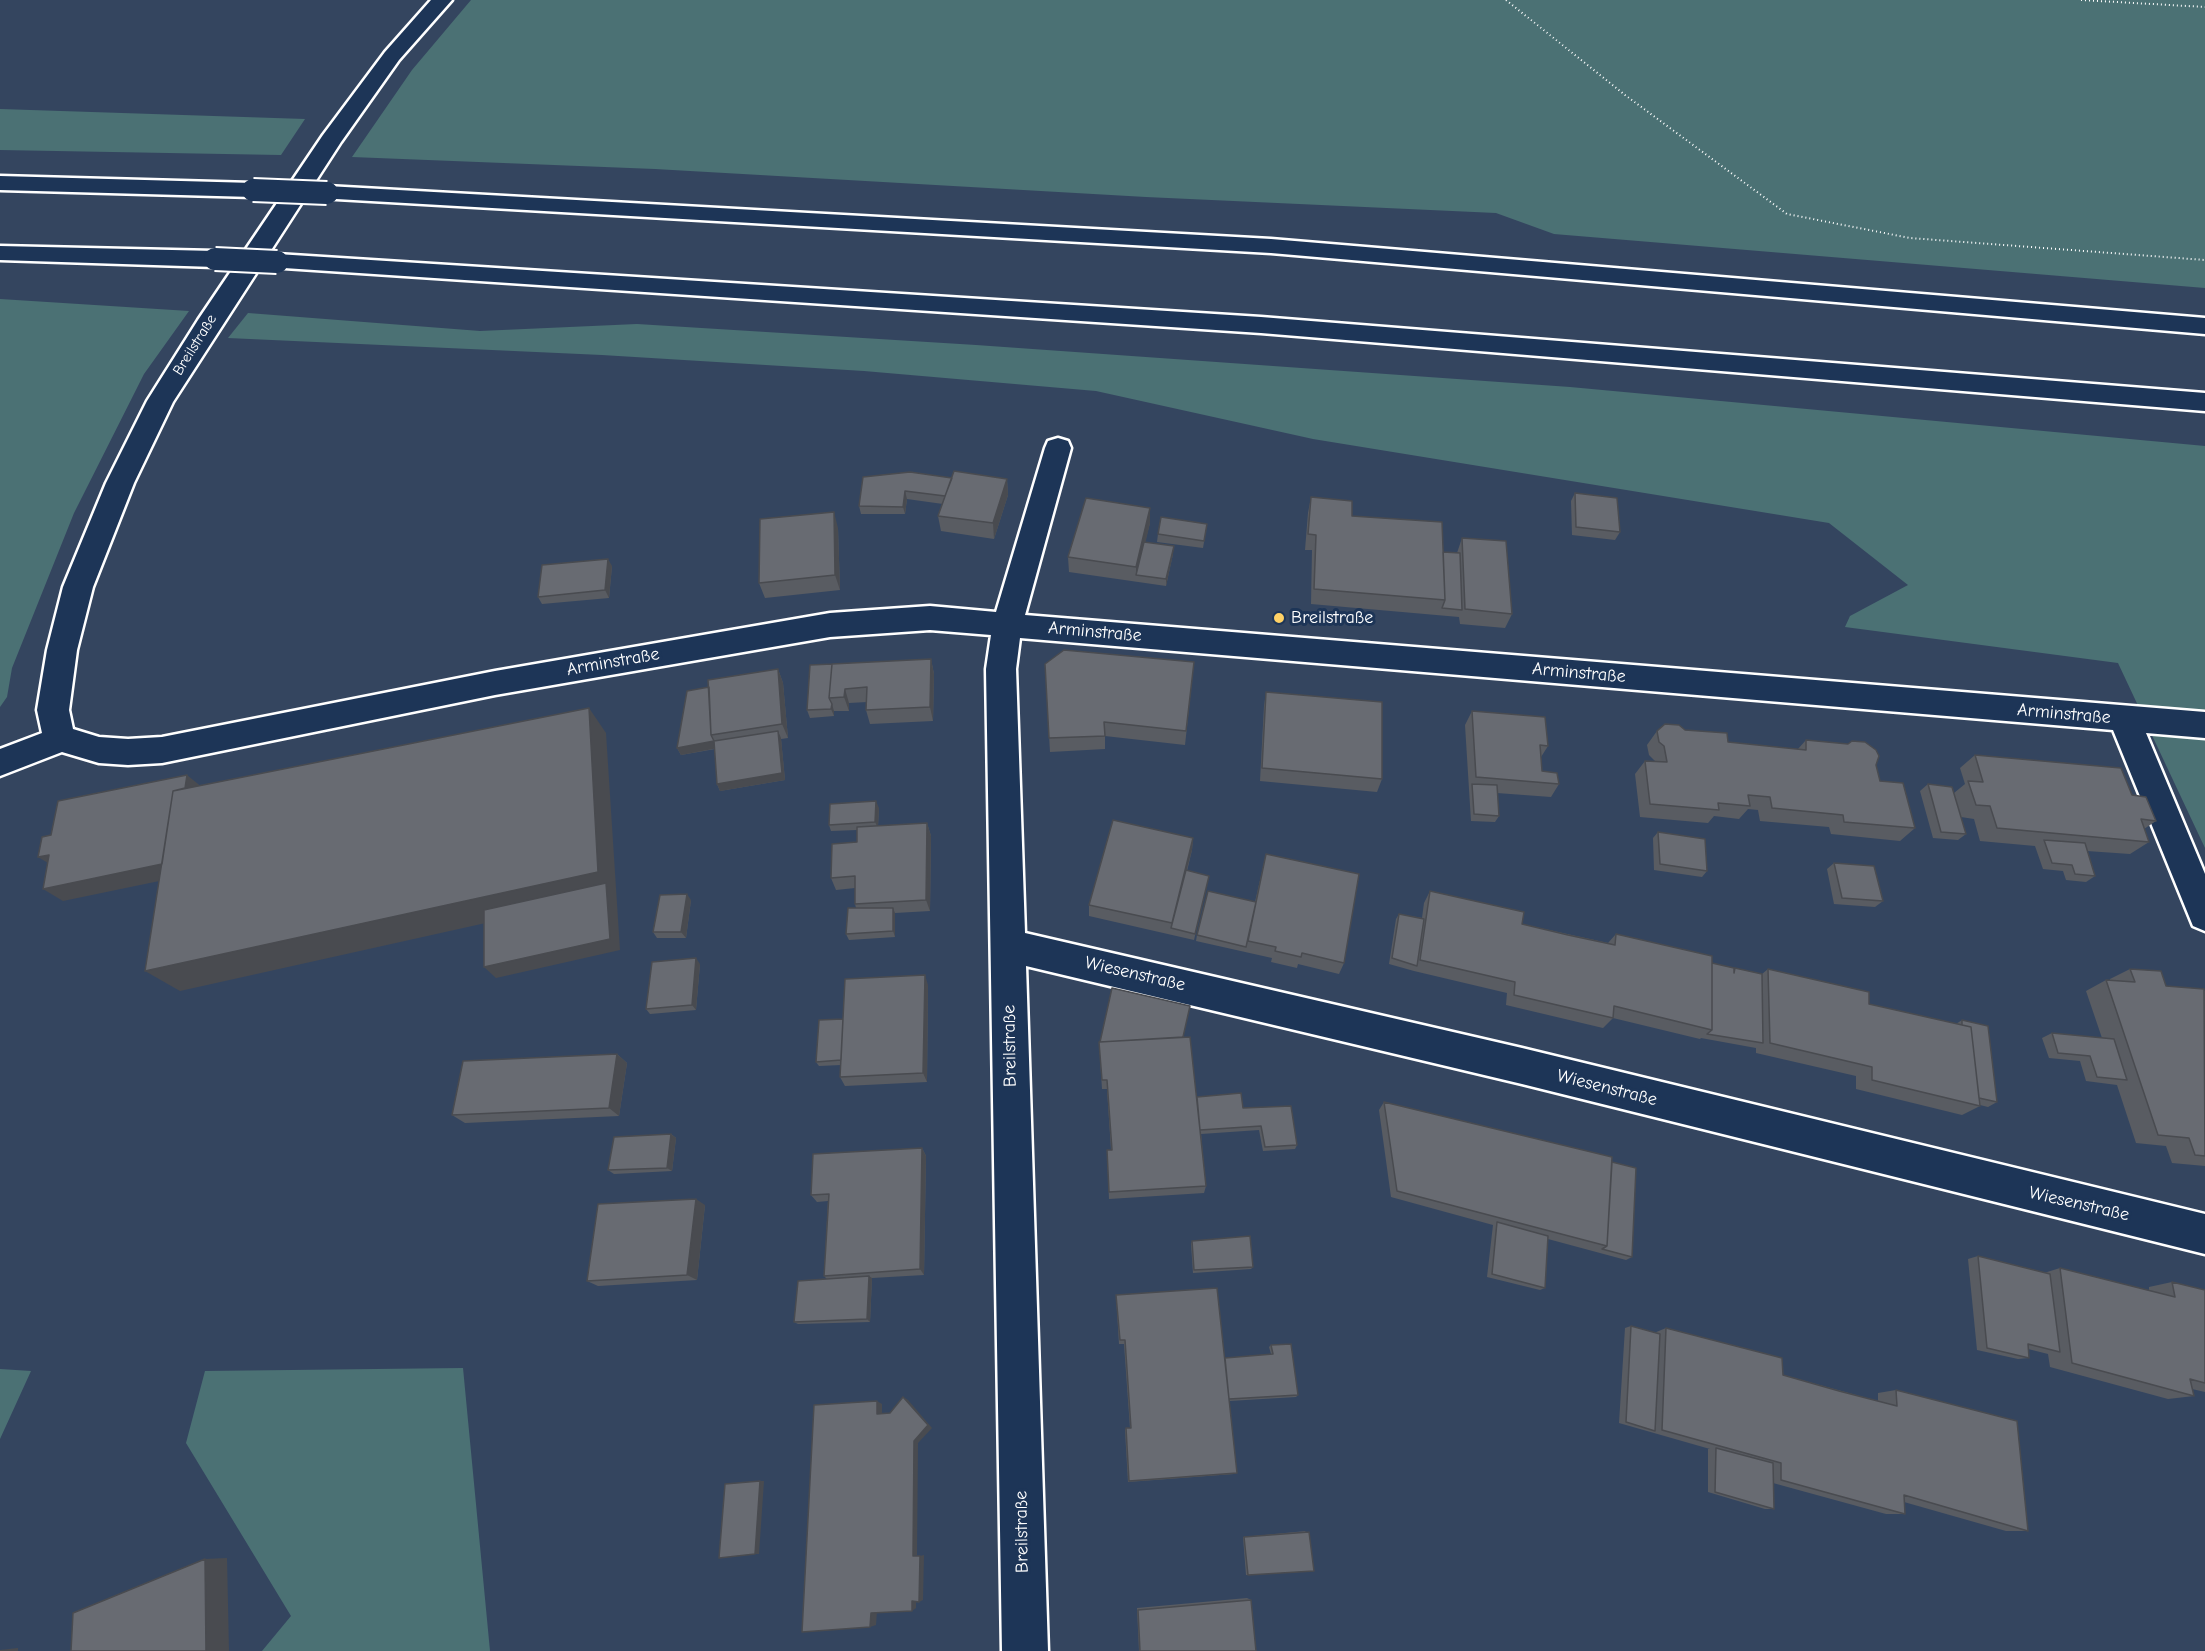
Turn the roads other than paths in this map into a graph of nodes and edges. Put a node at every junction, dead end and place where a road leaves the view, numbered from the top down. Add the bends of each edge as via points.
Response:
1 (442, 0) edge
2 (0, 183) edge
3 (0, 253) edge
4 (2205, 326) edge
5 (2205, 402) edge
6 (1058, 448) dead end
7 (1007, 624) junction
8 (2124, 719) junction
9 (2205, 725) edge
10 (61, 739) junction
11 (0, 763) edge
12 (2205, 915) edge
13 (1008, 946) junction
14 (2205, 1234) edge
15 (1025, 1651) edge

1 - 10 main road, Breilstraße via 392,56 337,132 160,401 120,483 78,587 62,650 53,710
2 - 4 main road, bridge via 327,193 1270,246
3 - 5 main road, bridge via 277,262 1260,325
6 - 7 main road, Breilstraße
7 - 8 main road, Arminstraße
7 - 10 main road, Arminstraße via 930,618 830,624 495,683 162,750 99,750
7 - 13 main road, Breilstraße via 1001,669
8 - 9 main road, Arminstraße
8 - 12 main road
10 - 11 main road
13 - 14 main road, Wiesenstraße via 1499,1061
13 - 15 main road, Breilstraße

